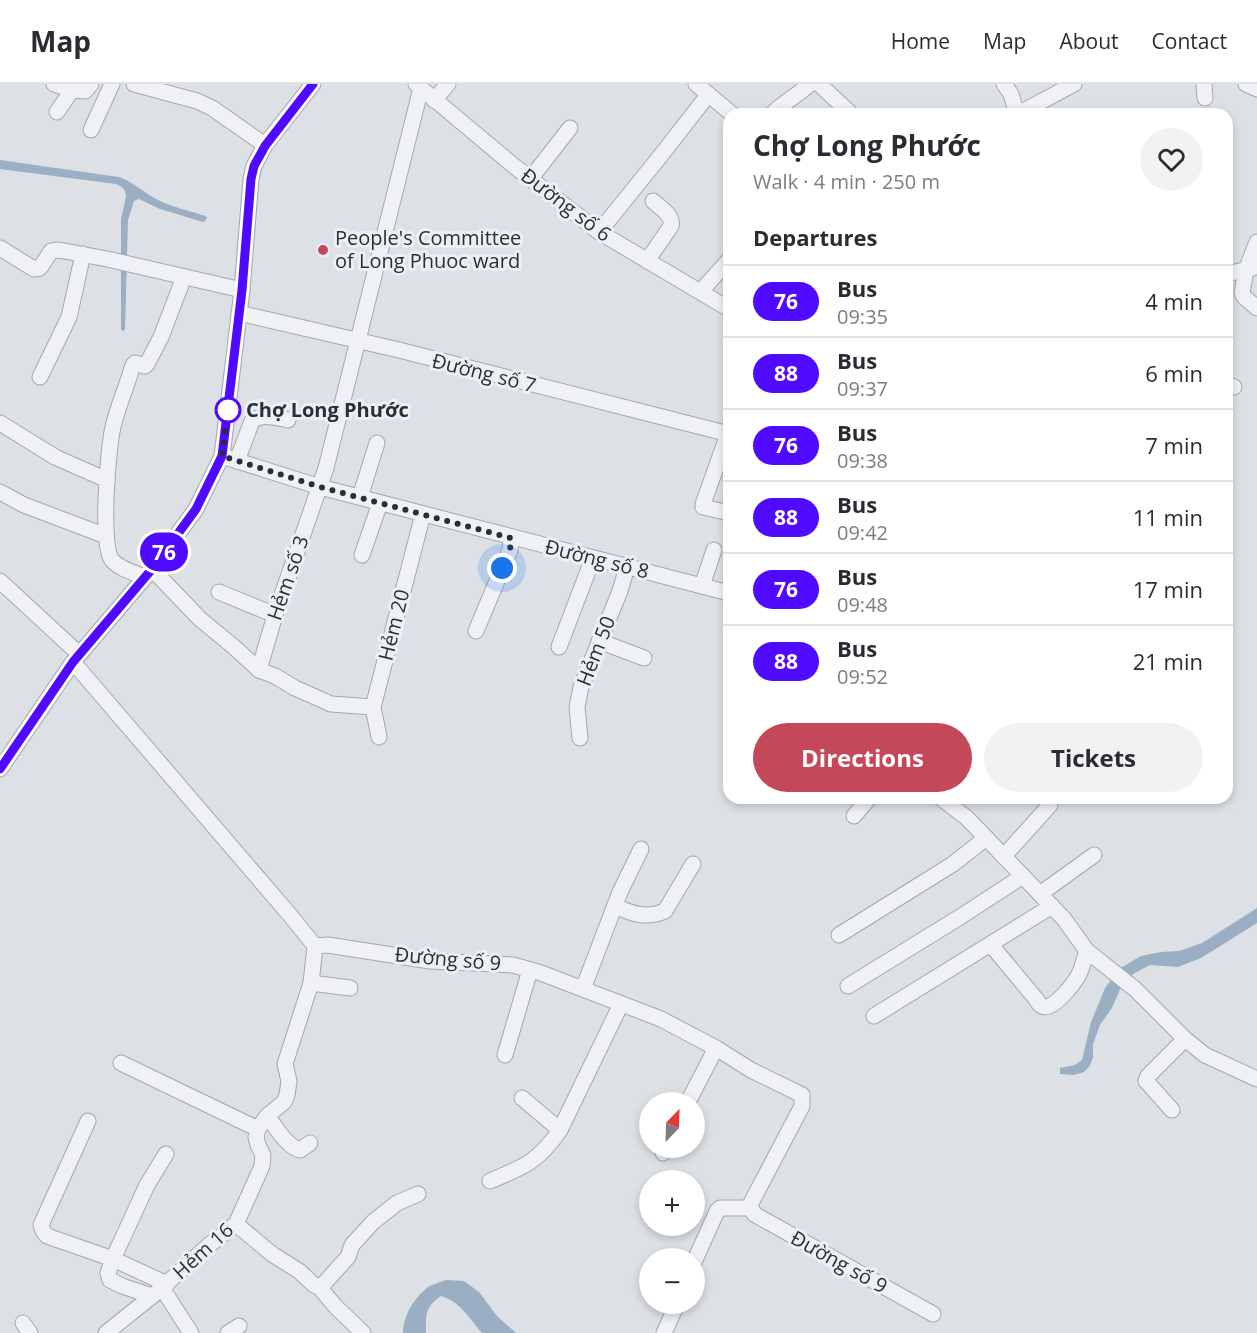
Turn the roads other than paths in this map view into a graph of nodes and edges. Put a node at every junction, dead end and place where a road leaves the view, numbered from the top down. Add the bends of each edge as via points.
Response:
1 (54, 84) edge
2 (91, 84) edge
3 (112, 84) edge
4 (134, 84) edge
5 (313, 84) edge
6 (448, 84) edge
7 (696, 84) edge
8 (810, 84) edge
9 (819, 84) edge
10 (1004, 84) edge
11 (1074, 84) edge
12 (1246, 84) edge
13 (419, 86) edge
14 (1257, 89) edge
15 (72, 90) junction
16 (183, 90) edge
17 (708, 95) junction
18 (434, 100) junction
19 (724, 108) edge
20 (778, 108) edge
21 (845, 108) edge
22 (1015, 108) edge
23 (1028, 108) edge
24 (57, 112) dead end
25 (570, 128) dead end
26 (92, 130) dead end
27 (265, 146) junction
28 (531, 178) junction
29 (652, 201) dead end
30 (599, 232) junction
31 (1257, 242) edge
32 (0, 248) edge
33 (83, 254) junction
34 (648, 261) junction
35 (723, 267) edge
36 (1252, 269) edge
37 (1233, 273) edge
38 (184, 277) junction
39 (242, 290) junction
40 (701, 291) junction
41 (723, 305) edge
42 (1257, 308) edge
43 (239, 313) junction
44 (357, 340) junction
45 (40, 377) dead end
46 (288, 420) dead end
47 (0, 423) edge
48 (723, 433) edge
49 (377, 443) dead end
50 (723, 448) edge
51 (222, 456) junction
52 (237, 461) junction
53 (107, 480) junction
54 (320, 487) junction
55 (0, 492) edge
56 (360, 497) junction
57 (380, 502) junction
58 (723, 512) edge
59 (423, 513) junction
60 (106, 536) junction
61 (511, 538) junction
62 (714, 550) dead end
63 (362, 555) dead end
64 (593, 558) junction
65 (627, 567) junction
66 (148, 573) junction
67 (0, 580) edge
68 (702, 586) junction
69 (723, 591) edge
70 (219, 592) dead end
71 (275, 615) junction
72 (476, 631) dead end
73 (599, 641) junction
74 (559, 647) dead end
75 (76, 658) junction
76 (644, 658) dead end
77 (259, 670) junction
78 (373, 707) junction
79 (379, 737) dead end
80 (580, 738) dead end
81 (0, 769) edge
82 (864, 804) edge
83 (949, 804) edge
84 (1050, 805) dead end
85 (854, 816) dead end
86 (986, 838) junction
87 (641, 849) dead end
88 (1094, 855) dead end
89 (1004, 856) junction
90 (693, 864) dead end
91 (1023, 876) junction
92 (1040, 894) junction
93 (615, 906) junction
94 (1052, 906) junction
95 (839, 935) dead end
96 (991, 945) junction
97 (315, 946) junction
98 (1091, 955) junction
99 (530, 970) junction
100 (311, 983) junction
101 (848, 986) dead end
102 (350, 988) dead end
103 (583, 989) junction
104 (621, 1004) junction
105 (874, 1016) dead end
106 (1185, 1039) junction
107 (716, 1048) junction
108 (505, 1055) dead end
109 (121, 1064) dead end
110 (1257, 1079) edge
111 (693, 1092) edge
112 (522, 1098) dead end
113 (1172, 1110) dead end
114 (88, 1121) dead end
115 (262, 1122) junction
116 (560, 1130) junction
117 (310, 1143) dead end
118 (165, 1154) dead end
119 (490, 1181) dead end
120 (418, 1194) dead end
121 (750, 1205) junction
122 (236, 1224) junction
123 (700, 1248) edge
124 (113, 1258) junction
125 (320, 1288) junction
126 (160, 1289) junction
127 (672, 1314) edge
128 (933, 1314) dead end
129 (106, 1333) edge
130 (191, 1333) edge
131 (363, 1333) edge
132 (664, 1333) edge

1 - 15 street
2 - 15 street via 85,91
3 - 26 street
4 - 16 street
5 - 27 street
6 - 18 street
7 - 17 street
8 - 20 street
9 - 21 street
10 - 22 street
11 - 23 street
12 - 14 street
13 - 18 street, Đường số 6
13 - 44 street, Hẻm số 3
15 - 24 street
16 - 27 street
17 - 19 street
17 - 30 street
18 - 28 street, Đường số 6
25 - 28 street
27 - 39 street via 251,179
28 - 30 street, Đường số 6
29 - 34 street via 672,221
30 - 34 street, Đường số 6
31 - 36 street
32 - 33 street via 34,269 40,268 53,250
33 - 38 street
33 - 45 street via 69,317
34 - 40 street, Đường số 6
35 - 40 street
36 - 37 street
36 - 42 street via 1242,293
38 - 39 street
38 - 53 street via 147,364 133,365 114,424
39 - 43 street
40 - 41 street, Đường số 6
43 - 44 street, Đường số 7
43 - 51 street
44 - 48 street, Đường số 7
44 - 54 street, Hẻm số 3
46 - 52 street via 256,418
47 - 53 street via 55,457
49 - 56 street
50 - 58 street via 703,504
51 - 52 street, Đường số 8
51 - 66 street via 196,509
52 - 54 street, Đường số 8
53 - 60 street
54 - 56 street, Đường số 8
54 - 71 street, Hẻm số 3
55 - 60 street
56 - 57 street, Đường số 8
57 - 59 street, Đường số 8
57 - 63 street
59 - 61 street, Đường số 8
59 - 78 street, Hẻm 20
60 - 66 street via 112,561
61 - 64 street, Đường số 8
61 - 72 street via 510,550
62 - 68 street
64 - 65 street, Đường số 8
64 - 74 street
65 - 68 street, Đường số 8
65 - 73 street, Hẻm 50
66 - 75 street
66 - 77 street
67 - 75 street
68 - 69 street, Đường số 8
70 - 71 street
71 - 77 street, Hẻm số 3
73 - 76 street
73 - 80 street, Hẻm 50 via 577,707
75 - 81 street
75 - 97 street
77 - 78 street via 331,704
78 - 79 street, Hẻm 20
82 - 85 street
83 - 86 street
84 - 89 street
86 - 89 street
86 - 95 street via 953,864
87 - 93 street
88 - 92 street
89 - 91 street
90 - 93 street via 662,913 638,915
91 - 92 street
91 - 101 street
92 - 94 street
93 - 103 street
94 - 96 street
94 - 98 street
96 - 98 street via 1046,1008 1065,993
96 - 105 street
97 - 99 street, Đường số 9 via 430,961 513,965
97 - 100 street
98 - 106 street via 1135,988
99 - 103 street, Đường số 9
99 - 108 street
100 - 102 street
100 - 115 street via 285,1064 287,1095
103 - 104 street, Đường số 9
104 - 107 street, Đường số 9 via 662,1019
104 - 116 street
106 - 110 street via 1205,1054
106 - 113 street via 1146,1081
107 - 111 street
107 - 121 street, Đường số 9 via 803,1099
109 - 115 street
112 - 116 street
114 - 124 street via 41,1225 47,1236
115 - 117 street via 300,1150
115 - 122 street, Hẻm 16 via 256,1137 263,1155 262,1166
116 - 119 street via 534,1160
118 - 124 street
120 - 125 street via 397,1203 373,1222
121 - 123 street via 720,1208
121 - 128 street, Đường số 9 via 754,1214
122 - 125 street
122 - 126 street, Hẻm 16
124 - 126 street
124 - 126 street via 110,1280 122,1286
125 - 131 street
126 - 129 street, Hẻm 16
126 - 130 street
127 - 132 street

